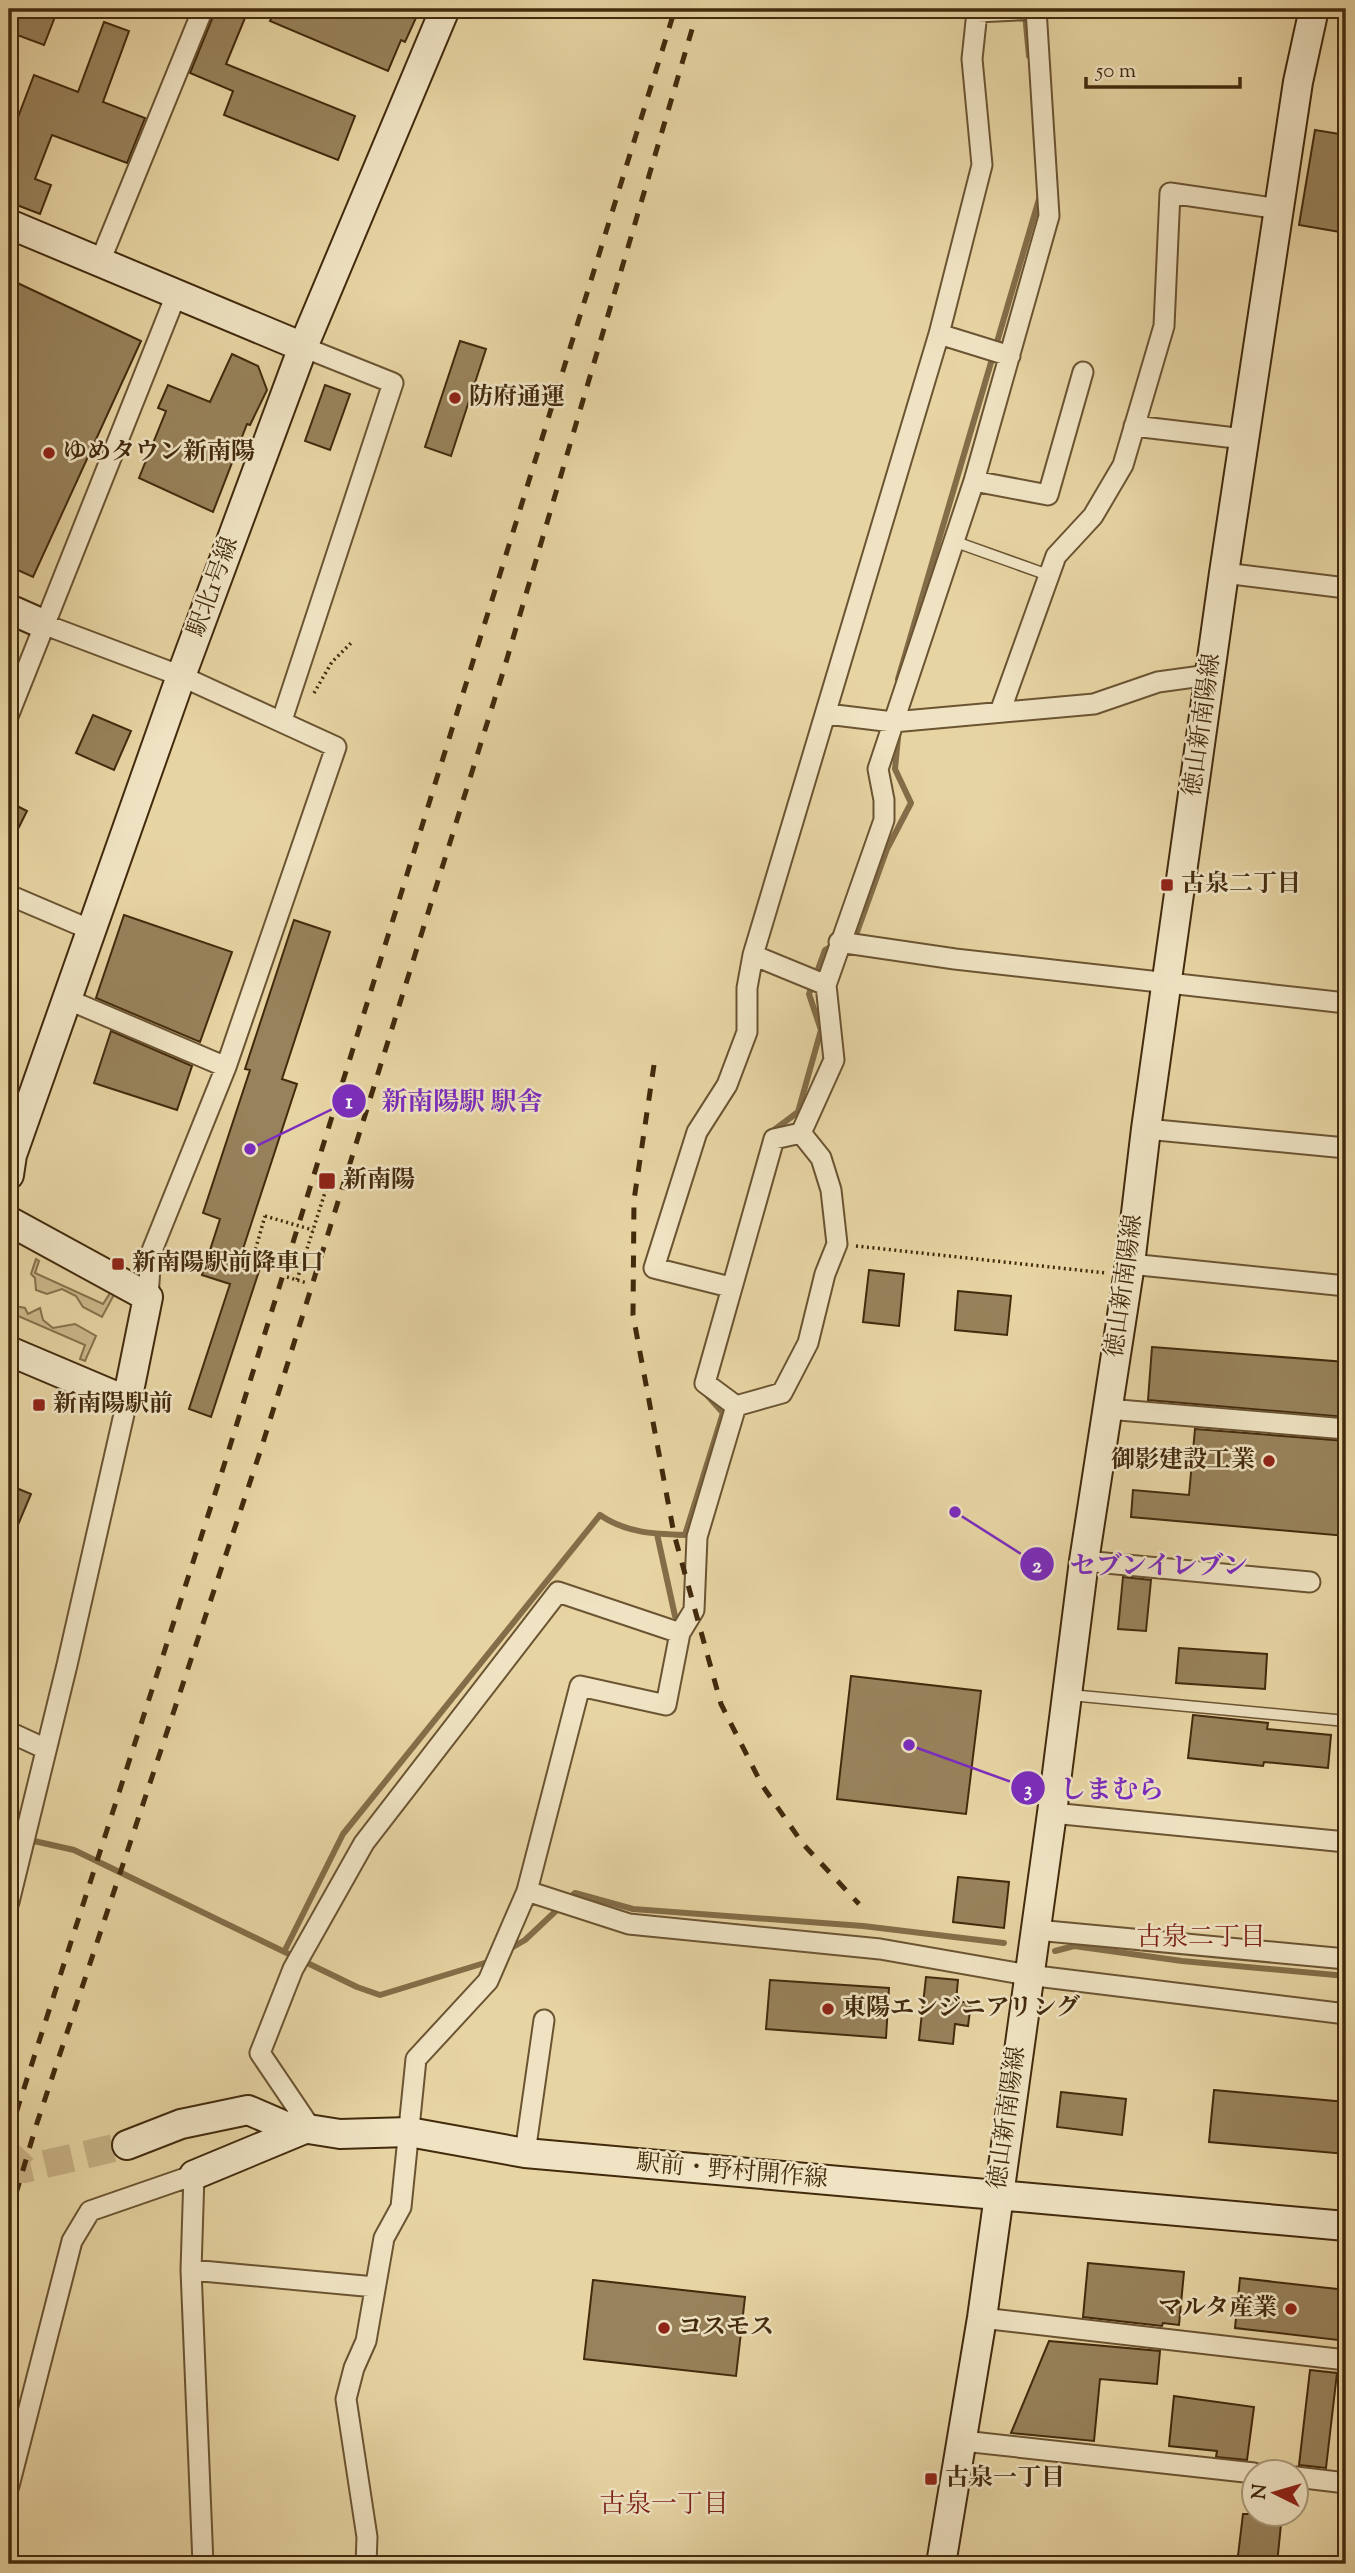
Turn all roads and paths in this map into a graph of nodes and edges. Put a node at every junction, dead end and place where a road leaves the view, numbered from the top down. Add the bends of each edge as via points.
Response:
1 (203, 9) edge
2 (445, 9) edge
3 (1036, 9) edge
4 (1314, 9) edge
5 (1279, 209) junction
6 (9, 224) edge
7 (99, 264) junction
8 (176, 295) junction
9 (939, 334) junction
10 (303, 347) junction
11 (1010, 356) junction
12 (1083, 372) dead end
13 (1134, 426) junction
14 (1244, 439) junction
15 (974, 481) junction
16 (953, 541) junction
17 (1224, 573) junction
18 (1051, 576) junction
19 (1346, 588) edge
20 (9, 609) edge
21 (43, 624) junction
22 (351, 643) dead end
23 (1209, 675) junction
24 (180, 676) junction
25 (1000, 712) junction
26 (9, 714) edge
27 (827, 714) junction
28 (893, 722) junction
29 (290, 725) junction
30 (9, 895) edge
31 (91, 930) junction
32 (839, 942) junction
33 (753, 956) junction
34 (1168, 981) junction
35 (826, 985) junction
36 (69, 1000) junction
37 (1346, 1003) edge
38 (226, 1067) junction
39 (1146, 1129) junction
40 (801, 1133) junction
41 (1346, 1148) edge
42 (10, 1162) edge
43 (317, 1180) dead end
44 (328, 1183) junction
45 (337, 1186) dead end
46 (9, 1221) edge
47 (313, 1230) junction
48 (837, 1244) junction
49 (251, 1265) dead end
50 (1129, 1270) junction
51 (287, 1277) dead end
52 (297, 1280) junction
53 (307, 1283) dead end
54 (1346, 1286) edge
55 (730, 1287) junction
56 (148, 1297) junction
57 (9, 1351) edge
58 (127, 1401) junction
59 (736, 1406) junction
60 (1107, 1409) junction
61 (1346, 1429) edge
62 (1083, 1561) junction
63 (1310, 1582) dead end
64 (680, 1633) junction
65 (1066, 1694) junction
66 (1346, 1721) edge
67 (9, 1732) edge
68 (46, 1749) junction
69 (1052, 1813) junction
70 (1346, 1842) edge
71 (527, 1891) junction
72 (9, 1902) edge
73 (1036, 1930) junction
74 (1346, 1959) edge
75 (1028, 1975) junction
76 (1346, 2014) edge
77 (544, 2020) dead end
78 (310, 2127) junction
79 (409, 2132) junction
80 (127, 2145) tunnel mouth
81 (525, 2153) junction
82 (194, 2175) junction
83 (997, 2195) junction
84 (1346, 2226) edge
85 (191, 2270) junction
86 (375, 2287) junction
87 (982, 2318) junction
88 (1346, 2360) edge
89 (963, 2441) junction
90 (1240, 2471) edge
91 (1310, 2479) edge
92 (1346, 2483) edge
93 (9, 2486) edge
94 (202, 2564) edge
95 (366, 2564) edge
96 (941, 2564) edge

1 - 7 street
2 - 10 street, 駅北1号線
3 - 9 street via 977,12 972,59 982,165
3 - 11 street via 1049,216
4 - 5 street, 徳山新南陽線
5 - 13 street via 1170,193 1164,326
5 - 14 street, 徳山新南陽線
6 - 7 street
7 - 8 street
8 - 10 street
8 - 21 street
9 - 11 street
9 - 27 street
10 - 24 street, 駅北1号線
10 - 29 street via 393,383
11 - 15 street
12 - 15 street via 1048,495
13 - 14 street
13 - 18 street via 1123,465 1093,516 1056,556
14 - 17 street, 徳山新南陽線
15 - 16 street
16 - 18 lane
16 - 28 street
17 - 19 street
17 - 23 street, 徳山新南陽線
18 - 25 street
20 - 21 street
21 - 24 street
21 - 26 street
22 - 29 path via 332,662
23 - 25 street via 1158,682 1094,704
23 - 34 street, 徳山新南陽線
24 - 29 street
24 - 31 street, 駅北1号線
25 - 28 street
27 - 28 street
27 - 33 street
28 - 32 street via 878,769 884,820
29 - 38 street via 336,747
30 - 31 street
31 - 36 street, 駅北1号線
32 - 34 street
32 - 35 street
33 - 35 street
33 - 55 street via 747,1032 727,1085 697,1132 654,1268
34 - 37 street
34 - 39 street, 徳山新南陽線
35 - 40 street via 834,1060
36 - 38 street
36 - 42 street, 駅北1号線
38 - 56 street via 151,1253
39 - 41 street
39 - 50 street, 徳山新南陽線
40 - 48 street via 821,1158 831,1190
40 - 55 street via 774,1139
43 - 44 path
44 - 45 path
44 - 47 path
46 - 56 street
47 - 49 path, bridge via 265,1216
47 - 52 path
48 - 50 path
48 - 59 street via 808,1343 782,1393
50 - 54 street
50 - 60 street, 徳山新南陽線
51 - 52 path
52 - 53 path
55 - 59 street via 705,1382
56 - 58 street
57 - 58 street
58 - 68 street
59 - 64 street via 697,1537 694,1609
60 - 61 street
60 - 62 street, 徳山新南陽線
62 - 63 street
62 - 65 street, 徳山新南陽線
64 - 71 street via 666,1705 580,1686
64 - 78 street via 558,1592 364,1843 293,1969 260,2053
65 - 66 lane
65 - 69 street, 徳山新南陽線
67 - 68 street
68 - 72 street
69 - 70 street
69 - 73 street, 徳山新南陽線
71 - 75 street via 629,1924 880,1949
71 - 79 street via 488,1981 415,2059
73 - 74 street
73 - 75 street, 徳山新南陽線
75 - 76 street
75 - 83 street, 徳山新南陽線
77 - 81 street
78 - 79 street, 駅前・野村開作線 via 340,2134
78 - 80 street, 駅前・野村開作線 via 283,2125 247,2110 181,2124
78 - 82 street
79 - 81 street, 駅前・野村開作線
79 - 86 street via 401,2207 384,2238
81 - 83 street, 駅前・野村開作線
82 - 85 street
82 - 93 street via 90,2211 72,2241
83 - 84 street, 駅前・野村開作線
83 - 87 street, 徳山新南陽線
85 - 86 street
85 - 94 street
86 - 95 street via 366,2341 346,2399 367,2537
87 - 88 street
87 - 89 street, 徳山新南陽線
89 - 90 street
89 - 96 street, 徳山新南陽線
91 - 92 street

